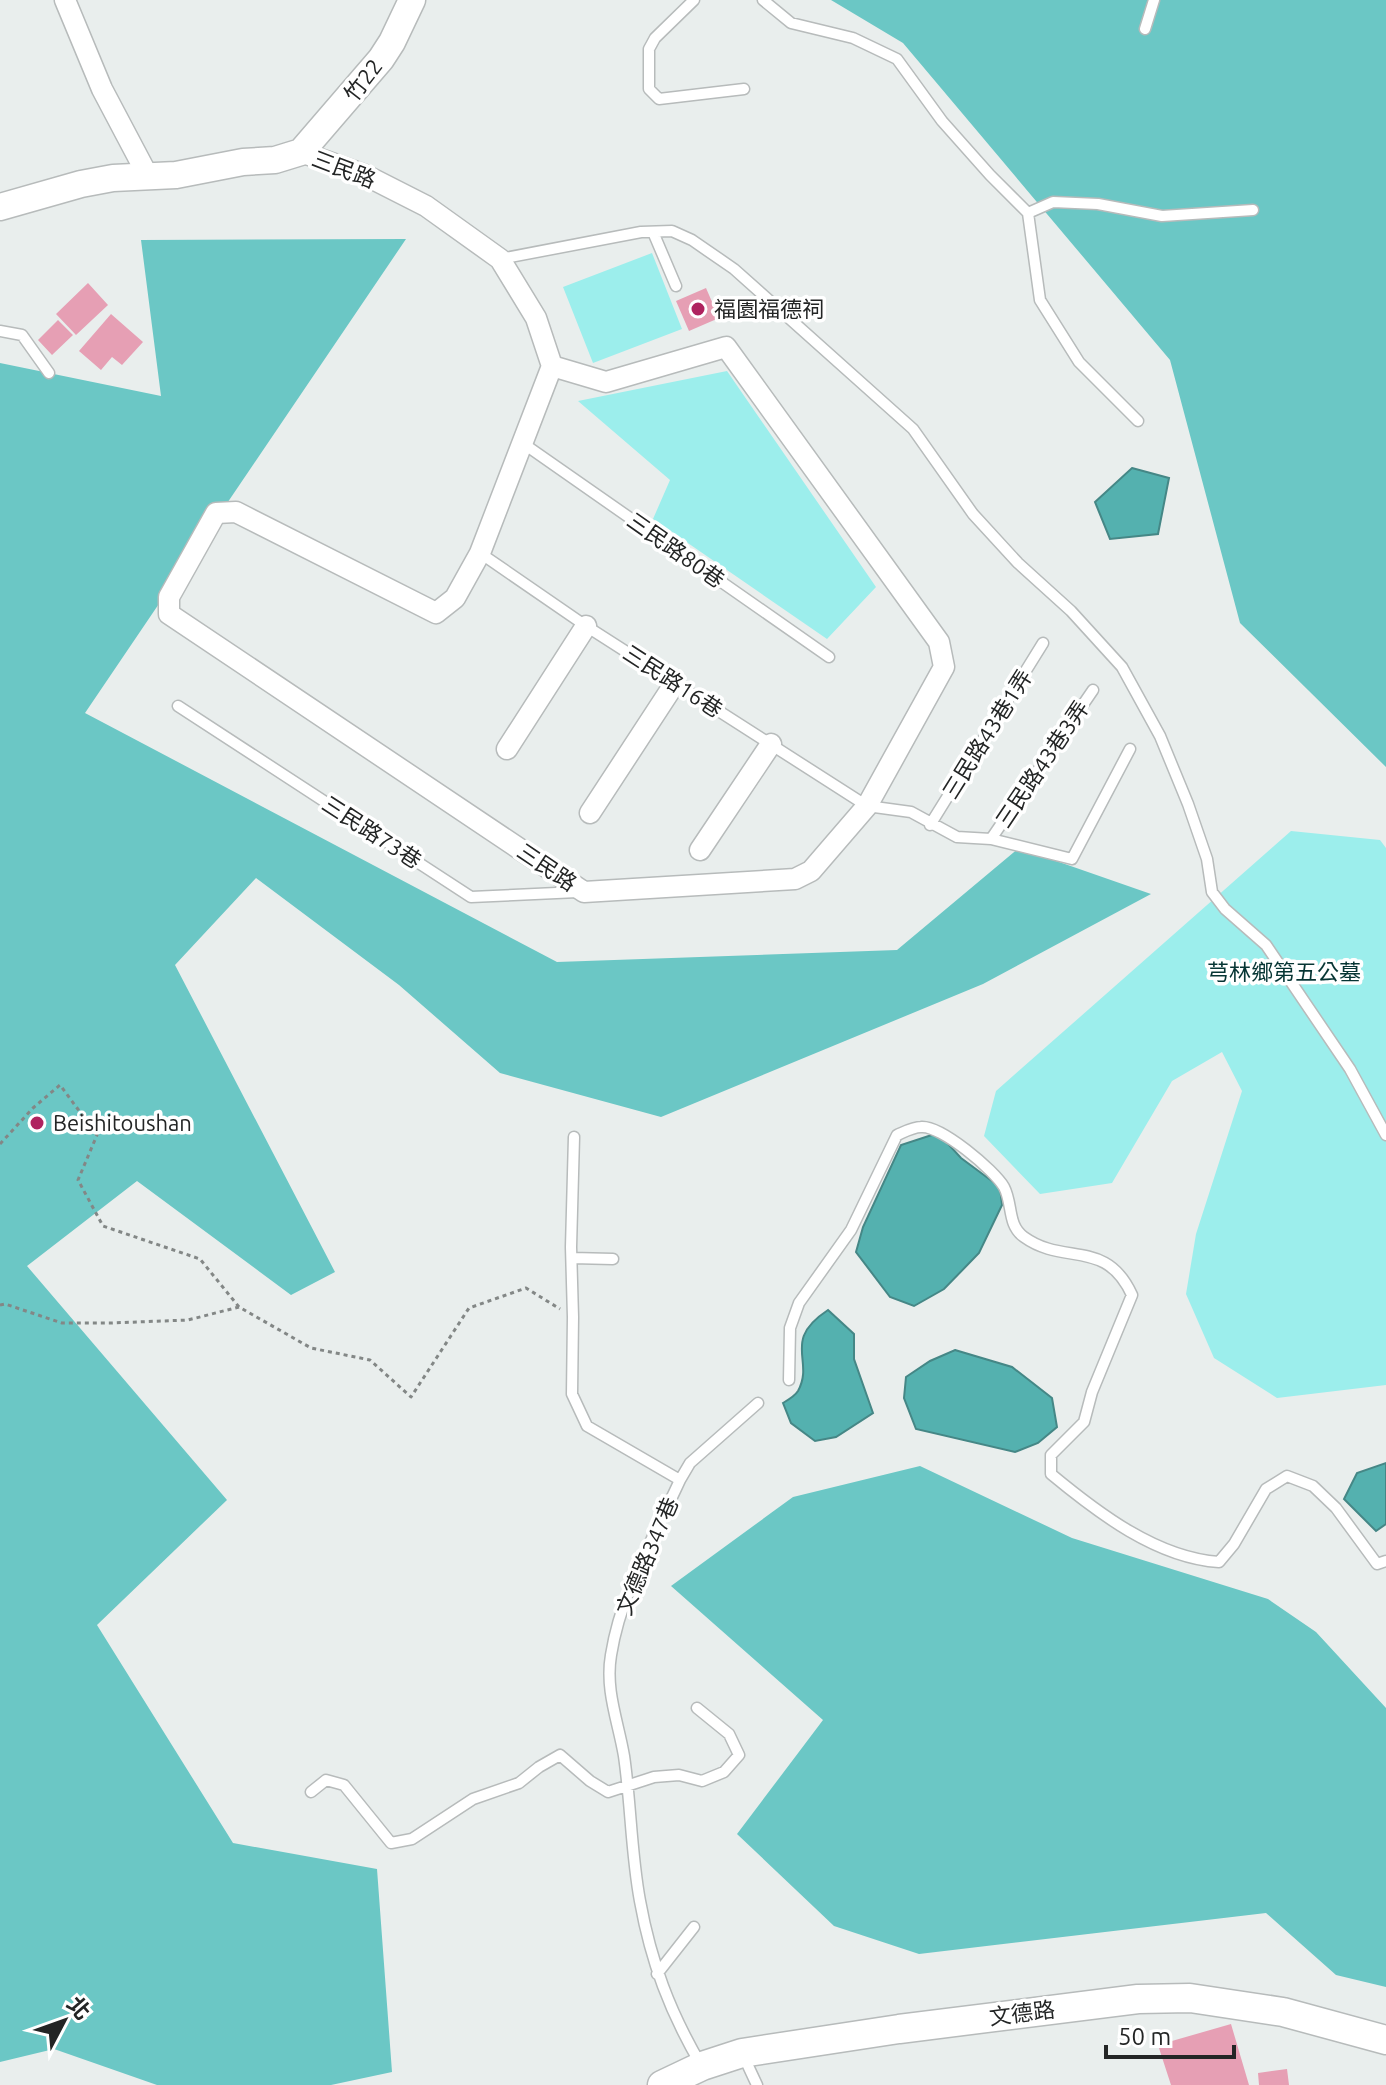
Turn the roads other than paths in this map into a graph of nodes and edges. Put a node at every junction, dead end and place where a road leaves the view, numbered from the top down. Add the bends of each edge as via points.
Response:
1 (65, 0) edge
2 (412, 0) edge
3 (694, 0) edge
4 (763, 0) edge
5 (1154, 0) edge
6 (1145, 29) dead end
7 (744, 89) dead end
8 (301, 152) junction
9 (149, 178) junction
10 (0, 207) edge
11 (1253, 210) dead end
12 (1028, 213) junction
13 (653, 232) junction
14 (500, 259) junction
15 (676, 286) dead end
16 (0, 331) edge
17 (552, 366) junction
18 (49, 373) dead end
19 (1138, 421) dead end
20 (524, 444) junction
21 (480, 553) junction
22 (586, 626) junction
23 (1043, 643) dead end
24 (829, 657) dead end
25 (675, 683) junction
26 (1093, 690) dead end
27 (178, 706) dead end
28 (771, 744) junction
29 (507, 749) dead end
30 (1130, 749) dead end
31 (867, 806) junction
32 (590, 813) dead end
33 (930, 825) junction
34 (991, 839) junction
35 (700, 850) dead end
36 (584, 892) junction
37 (1386, 1135) edge
38 (574, 1137) dead end
39 (572, 1258) junction
40 (613, 1259) dead end
41 (789, 1380) dead end
42 (758, 1403) dead end
43 (680, 1480) junction
44 (1386, 1561) edge
45 (697, 1708) dead end
46 (627, 1784) junction
47 (311, 1792) dead end
48 (694, 1927) dead end
49 (657, 1974) junction
50 (1386, 2040) edge
51 (742, 2053) junction
52 (702, 2066) junction
53 (662, 2085) edge
54 (757, 2085) edge

1 - 9 street via 102,89
2 - 8 street, 竹22 / 竹22 via 381,59
3 - 7 lane via 649,49 649,89 659,99
4 - 12 lane via 791,23 853,38 897,59 942,121
5 - 6 lane
8 - 9 street, 三民路
8 - 14 street, 三民路 via 365,175 426,206
9 - 10 street via 81,184
11 - 12 lane via 1162,216 1053,202
12 - 19 lane via 1040,300 1079,362
13 - 14 lane
13 - 15 lane
13 - 37 lane via 682,235 734,269 881,398 929,448 973,514 1122,667 1160,736 1188,804 1212,892 1266,945 1350,1069
14 - 17 street, 三民路 via 536,318
16 - 18 lane via 22,335
17 - 20 street, 三民路
17 - 31 street, 三民路 via 606,382 726,347 930,629 944,667
20 - 21 street, 三民路
20 - 24 lane, 三民路80巷
21 - 22 lane, 三民路16巷
21 - 36 street, 三民路 via 455,598 436,613 236,512 216,513 169,597 169,614
22 - 25 lane, 三民路16巷
22 - 29 street
23 - 33 lane, 三民路43巷1弄
25 - 28 lane, 三民路16巷
25 - 32 street
26 - 34 lane, 三民路43巷3弄
27 - 36 lane, 三民路73巷 via 471,897
28 - 31 lane, 三民路16巷
28 - 35 street
30 - 34 lane via 1072,859
31 - 33 lane via 911,812
31 - 36 street, 三民路 via 811,871 795,879
33 - 34 lane via 957,837
38 - 39 lane, 文德路347巷
39 - 40 lane
39 - 43 lane, 文德路347巷 via 572,1394 587,1426
41 - 44 lane via 790,1328 799,1303 851,1230 897,1135 921,1126 944,1133 1003,1185 1012,1222 1022,1236 1048,1250 1103,1261 1123,1276 1132,1295 1084,1422 1051,1455 1051,1474 1161,1547 1219,1562 1266,1489 1287,1476 1313,1486 1377,1564
42 - 43 lane via 690,1463
43 - 46 lane, 文德路347巷 via 625,1597 611,1654 608,1685
45 - 46 lane via 729,1734 739,1755 724,1772 702,1781 679,1775
46 - 47 lane via 608,1792 560,1755 519,1783 473,1799 412,1839 391,1843 344,1785 326,1780
46 - 49 lane, 文德路347巷 via 640,1900
48 - 49 lane
49 - 52 lane, 文德路347巷
50 - 51 main road, 文德路 via 1283,2012 1190,1998 1138,1999
51 - 52 main road, 文德路
51 - 54 lane
52 - 53 main road, 文德路

